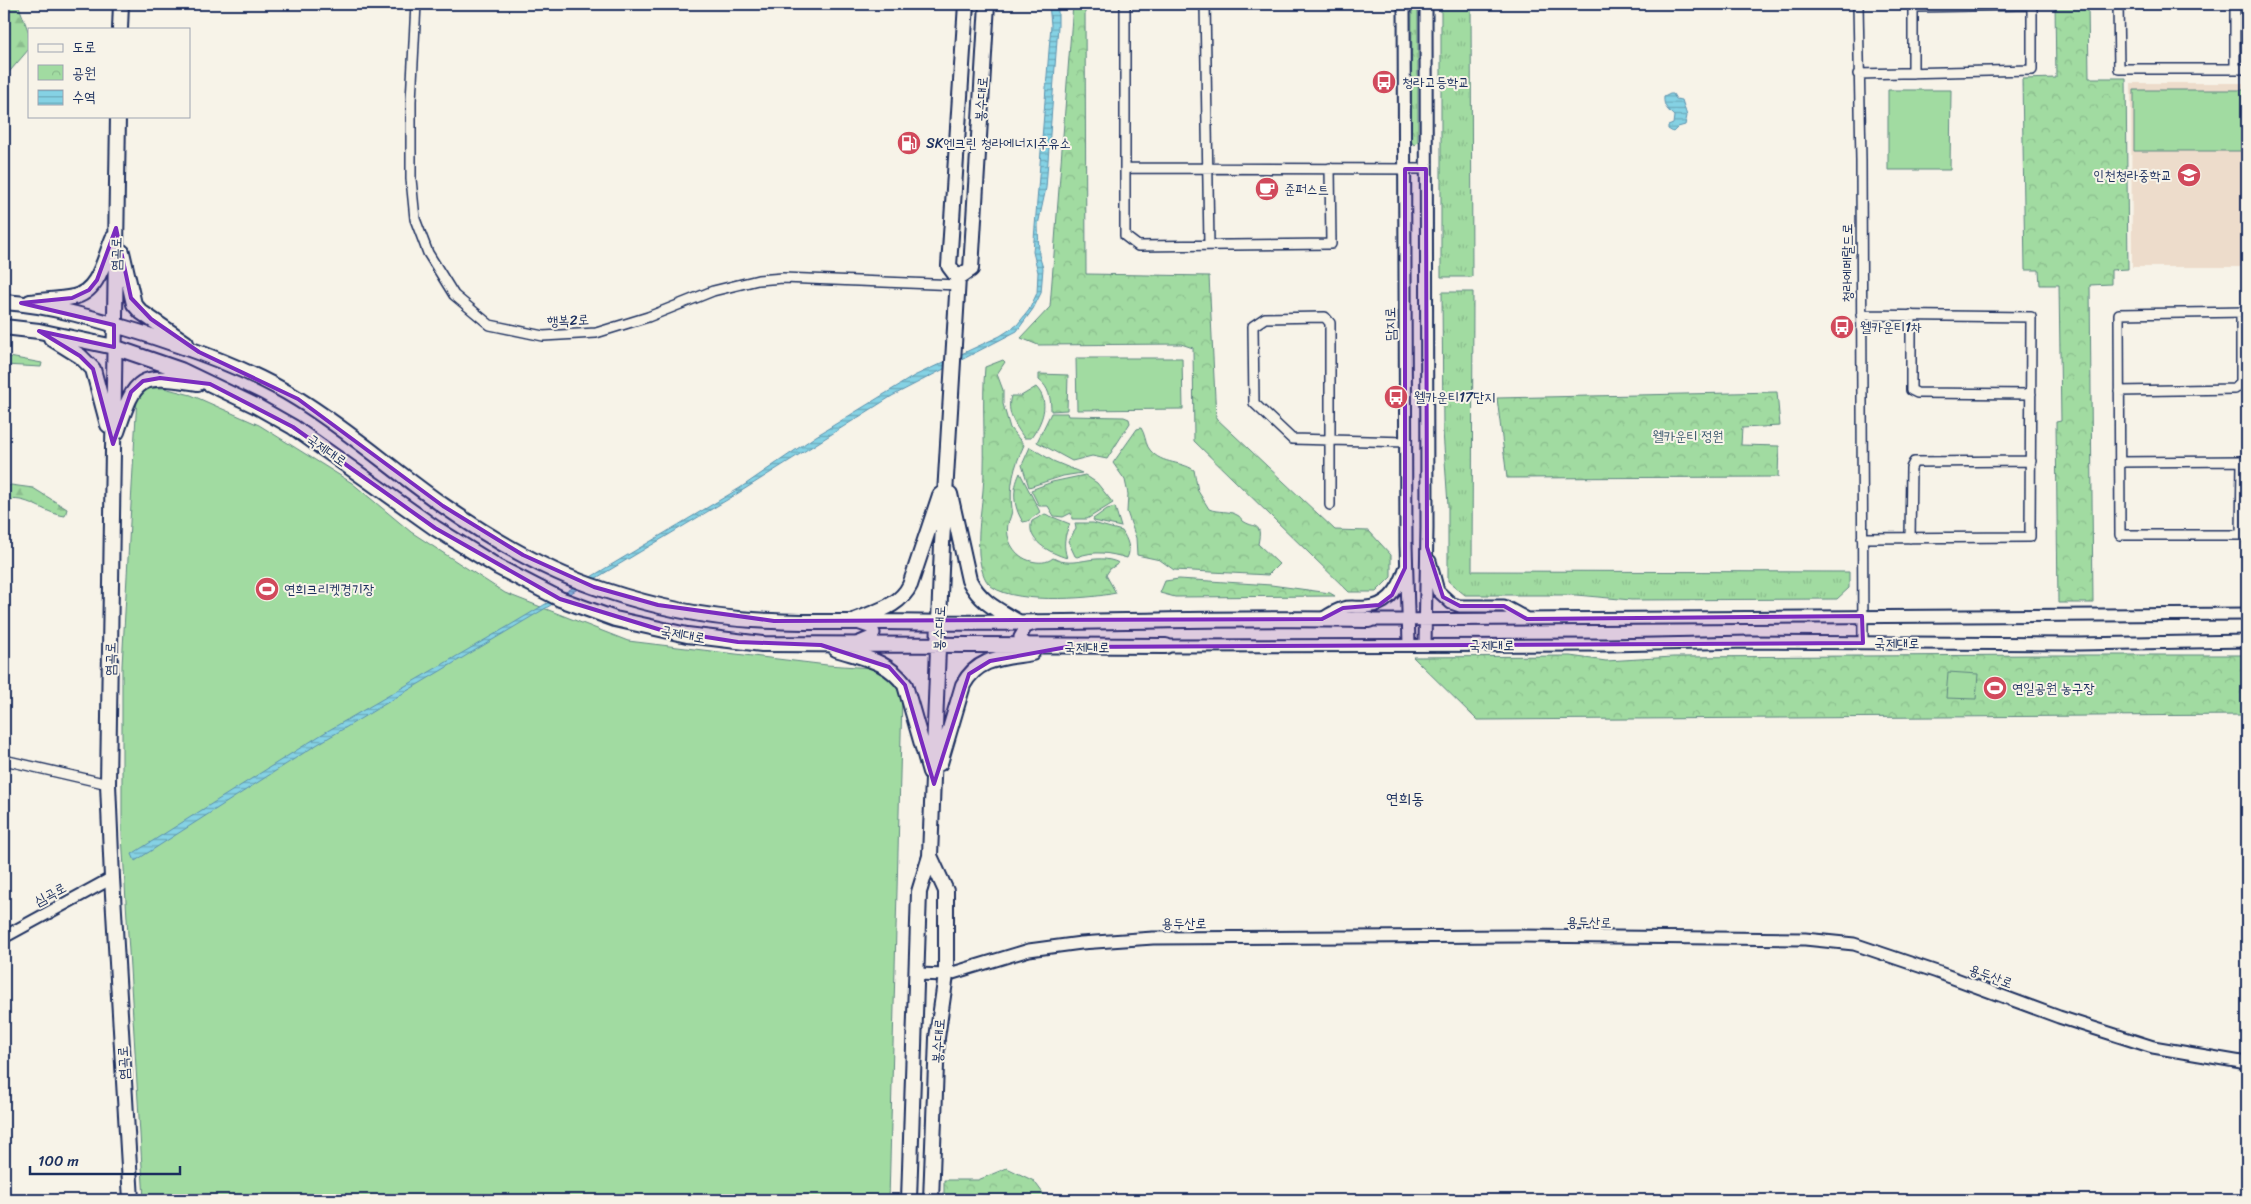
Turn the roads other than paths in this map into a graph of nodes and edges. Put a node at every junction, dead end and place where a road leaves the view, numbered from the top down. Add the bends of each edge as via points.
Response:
1 (120, 4) edge
2 (416, 4) edge
3 (966, 4) edge
4 (987, 4) edge
5 (1125, 4) edge
6 (1205, 4) edge
7 (1404, 4) edge
8 (1426, 4) edge
9 (1858, 4) edge
10 (2118, 4) edge
11 (2235, 4) edge
12 (120, 28) edge
13 (2235, 69) junction
14 (2247, 69) edge
15 (1913, 72) junction
16 (1858, 74) junction
17 (118, 118) edge
18 (1126, 168) junction
19 (1207, 168) junction
20 (1330, 168) junction
21 (1405, 169) junction
22 (1426, 169) junction
23 (116, 228) junction
24 (1208, 245) junction
25 (958, 282) junction
26 (4, 302) edge
27 (21, 303) junction
28 (2244, 312) edge
29 (1861, 315) junction
30 (1911, 315) junction
31 (114, 325) junction
32 (4, 326) edge
33 (39, 331) junction
34 (114, 347) junction
35 (199, 352) junction
36 (210, 384) junction
37 (2119, 391) junction
38 (2031, 394) junction
39 (1332, 440) junction
40 (1407, 442) junction
41 (113, 444) junction
42 (2031, 461) junction
43 (2120, 462) junction
44 (946, 479) junction
45 (1330, 505) dead end
46 (2244, 535) edge
47 (1862, 538) junction
48 (1910, 538) junction
49 (1406, 545) junction
50 (1426, 547) junction
51 (2247, 614) edge
52 (1862, 616) junction
53 (1527, 618) junction
54 (1322, 619) junction
55 (1409, 619) junction
56 (1425, 619) junction
57 (1369, 620) joint
58 (853, 622) junction
59 (1020, 623) junction
60 (1037, 623) junction
61 (939, 624) junction
62 (2247, 641) edge
63 (1863, 643) junction
64 (1410, 644) junction
65 (821, 645) junction
66 (848, 645) junction
67 (1425, 645) junction
68 (939, 646) junction
69 (1166, 646) joint
70 (1033, 647) junction
71 (1067, 647) junction
72 (4, 760) edge
73 (108, 784) junction
74 (934, 784) junction
75 (930, 856) junction
76 (112, 878) junction
77 (4, 937) edge
78 (917, 974) junction
79 (946, 975) junction
80 (2247, 1063) edge
81 (131, 1200) edge
82 (909, 1200) edge
83 (931, 1200) edge

1 - 12 main road
2 - 25 street, 행복2로 via 412,101 415,219 428,252 454,295 490,325 543,336 596,333 648,317 713,291 758,280
3 - 25 main road, 봉수대로 via 949,266
4 - 25 main road, 봉수대로 via 971,269
5 - 18 street
6 - 19 street
7 - 21 street, 담지로
8 - 22 street
9 - 16 street, 청라에메랄드로
10 - 13 street via 2119,69
11 - 13 street
13 - 14 street
15 - 15 street via 2032,70 2032,5 1913,7
15 - 16 street
16 - 29 street, 청라에메랄드로
17 - 23 main road, 염곡로
18 - 19 street
18 - 24 street via 1125,236 1129,241 1138,246
19 - 20 street
19 - 24 street
20 - 21 street
20 - 24 street via 1330,244
21 - 22 street
21 - 40 street, 담지로
22 - 50 street
23 - 27 main road via 97,280 89,290 72,298
23 - 31 main road, 염곡로
23 - 35 main road via 134,304
25 - 44 main road, 봉수대로
26 - 27 main road, 국제대로
27 - 31 main road, 국제대로
28 - 37 street via 2241,383 2235,389
28 - 37 street via 2119,314
29 - 30 street
29 - 47 street, 청라에메랄드로
30 - 38 street via 1911,390 1917,393
30 - 38 street via 2031,317
31 - 34 main road, 염곡로
31 - 35 main road, 국제대로
32 - 33 main road, 국제대로
33 - 34 main road, 국제대로
33 - 41 main road via 80,356 93,369
34 - 36 main road, 국제대로 via 164,363
34 - 41 main road, 염곡로
35 - 58 main road, 국제대로 via 298,399 444,506 501,542 582,582 676,609 722,617 774,622
36 - 41 main road via 160,378 143,381 131,392
36 - 65 main road, 국제대로 via 293,427 435,528 560,599 661,630 703,638
37 - 43 street
38 - 42 street
39 - 39 street via 1292,439 1254,403 1253,326 1265,318 1325,317 1330,323
39 - 40 street
39 - 45 street
40 - 49 street, 담지로
41 - 73 main road, 염곡로
42 - 48 street via 1914,462 1911,468
42 - 48 street via 2030,537
43 - 46 street via 2242,461
43 - 46 street via 2120,535
44 - 58 main road via 905,595
44 - 59 main road via 974,590 987,603
44 - 61 main road, 봉수대로
47 - 48 street
47 - 52 street, 청라에메랄드로
49 - 50 street via 1413,569 1419,573
49 - 54 street via 1401,582 1387,600 1368,607 1343,608
49 - 55 street, 담지로
50 - 53 street via 1438,591 1443,597 1460,606 1504,606
50 - 56 street
51 - 52 street, 국제대로
52 - 53 street, 국제대로
52 - 63 street, 청라에메랄드로
53 - 56 street, 국제대로
54 - 57 main road, 국제대로
54 - 60 main road, 국제대로
55 - 56 street, 국제대로
55 - 57 street, 국제대로
55 - 64 street, 담지로
56 - 67 street
58 - 61 main road, 국제대로
58 - 66 street via 872,628 874,633 866,641
59 - 60 main road, 국제대로
59 - 61 main road, 국제대로
60 - 70 street via 1026,627 1020,637
61 - 68 main road, 봉수대로
62 - 63 street, 국제대로
63 - 67 street, 국제대로
64 - 67 street, 국제대로
64 - 69 street, 국제대로
65 - 66 main road, 국제대로
65 - 74 main road via 877,662 898,674 905,685
66 - 68 main road, 국제대로
68 - 70 main road, 국제대로
68 - 74 main road, 봉수대로
69 - 71 main road, 국제대로
70 - 71 main road, 국제대로
71 - 74 main road via 990,661 969,674
72 - 73 street
73 - 76 main road, 염곡로
74 - 75 main road, 봉수대로
75 - 78 main road, 봉수대로 via 919,892
75 - 79 main road, 봉수대로 via 946,891
76 - 77 street, 심곡로
76 - 81 main road, 염곡로
78 - 79 street, 용두산로
78 - 82 main road, 봉수대로
79 - 80 street, 용두산로 via 1030,950 1153,938 1520,936 1805,939 1854,944 2153,1047
79 - 83 main road, 봉수대로 via 937,1038

